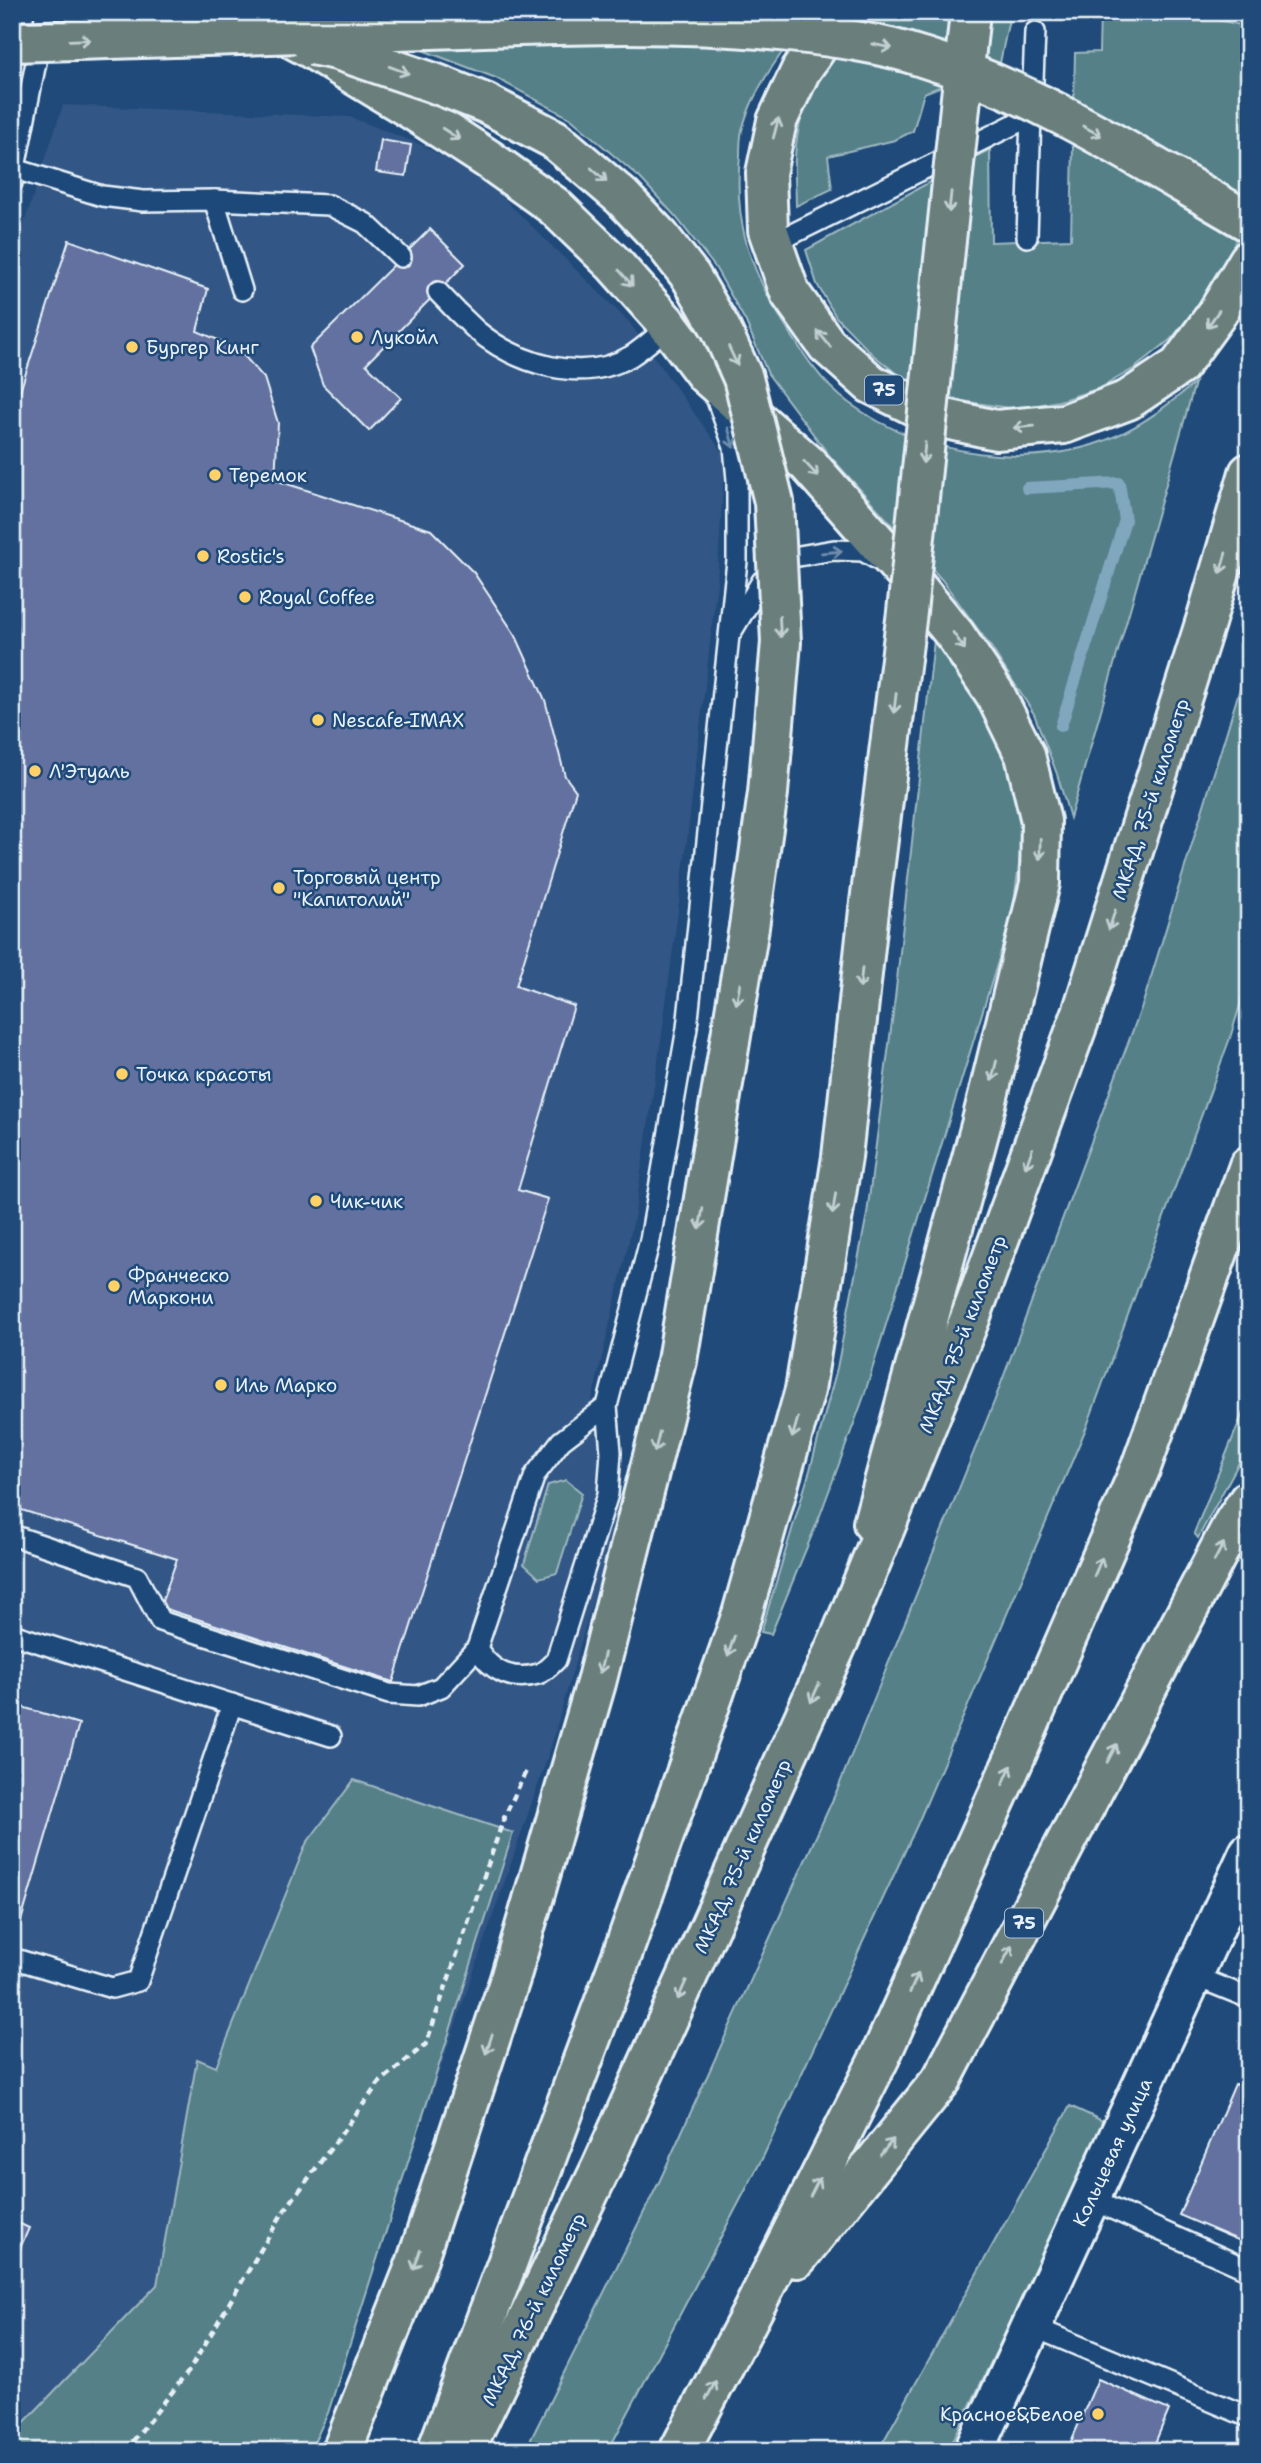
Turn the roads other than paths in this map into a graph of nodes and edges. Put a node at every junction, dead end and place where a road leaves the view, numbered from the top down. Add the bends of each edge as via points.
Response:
1 (46, 12) edge
2 (846, 12) edge
3 (970, 12) edge
4 (253, 23) edge
5 (1035, 32) dead end
6 (12, 42) edge
7 (1031, 116) junction
8 (14, 173) edge
9 (214, 200) junction
10 (1249, 222) edge
11 (1027, 237) dead end
12 (772, 244) junction
13 (401, 257) dead end
14 (1249, 260) edge
15 (243, 289) dead end
16 (438, 292) dead end
17 (668, 326) junction
18 (705, 375) junction
19 (1249, 474) edge
20 (908, 577) junction
21 (729, 635) junction
22 (1249, 1166) edge
23 (607, 1406) junction
24 (1249, 1500) edge
25 (12, 1535) edge
26 (843, 1631) junction
27 (12, 1634) edge
28 (477, 1647) junction
29 (232, 1704) junction
30 (331, 1736) dead end
31 (1249, 1853) edge
32 (12, 1958) edge
33 (1192, 1975) junction
34 (1249, 1998) edge
35 (603, 2166) joint
36 (1090, 2199) junction
37 (1249, 2270) edge
38 (751, 2314) junction
39 (1031, 2326) junction
40 (1249, 2417) edge
41 (342, 2451) edge
42 (437, 2451) edge
43 (464, 2451) edge
44 (679, 2451) edge
45 (974, 2451) edge

1 - 8 lane
12 -> 2 main road, 75 via 766,173 777,121 801,70
3 -> 42 main road, bridge via 908,599 842,1157 805,1390 742,1614 641,1903
6 -> 4 main road, bridge
4 -> 10 main road, bridge via 741,27 882,46 961,71 1049,108
4 -> 17 main road via 310,48 414,111 554,206 613,263
4 -> 41 main road, bridge via 384,64 485,103 554,139 622,197 660,237 691,277 743,378 774,502 781,642 768,793 749,927 677,1360 596,1683 510,1979 416,2264
5 - 7 lane
7 - 11 lane
7 - 12 lane
8 - 9 lane via 102,196 143,201
9 - 13 lane via 329,205 365,222
9 - 15 lane
14 -> 12 main road, 75 via 1178,366 1128,400 1065,424 996,430 937,417 872,384 827,345 790,293
16 - 17 lane via 477,331 506,349 567,370 598,369 629,357
17 - 18 main road
18 -> 20 main road via 808,464
18 -> 21 lane via 734,447 737,561
19 -> 26 main road, МКАД, 75-й километр via 1083,1010 971,1316
21 -> 20 lane via 762,580 793,557 863,551
20 -> 26 main road via 995,694 1024,755 1041,821 1040,883 981,1125
21 - 23 lane via 687,1028 650,1240
38 -> 22 main road via 880,2057 1022,1742 1141,1467
23 - 28 lane via 561,1441 535,1475
23 - 28 lane via 608,1494 556,1660 540,1674 518,1676 485,1662
38 -> 24 main road, 75 via 942,2079
25 - 28 lane via 137,1577 160,1621 389,1695 418,1696 441,1687
26 -> 35 main road, МКАД, 75-й километр
27 - 29 lane
29 - 30 lane
29 - 32 lane via 138,1982 111,1988
31 - 33 street, Кольцевая улица
33 - 34 lane
33 - 36 street, Кольцевая улица
35 - 43 main road, МКАД, 76-й километр
36 - 37 lane
36 - 39 street, Кольцевая улица
44 -> 38 main road
39 - 40 lane
39 - 45 street, Кольцевая улица

